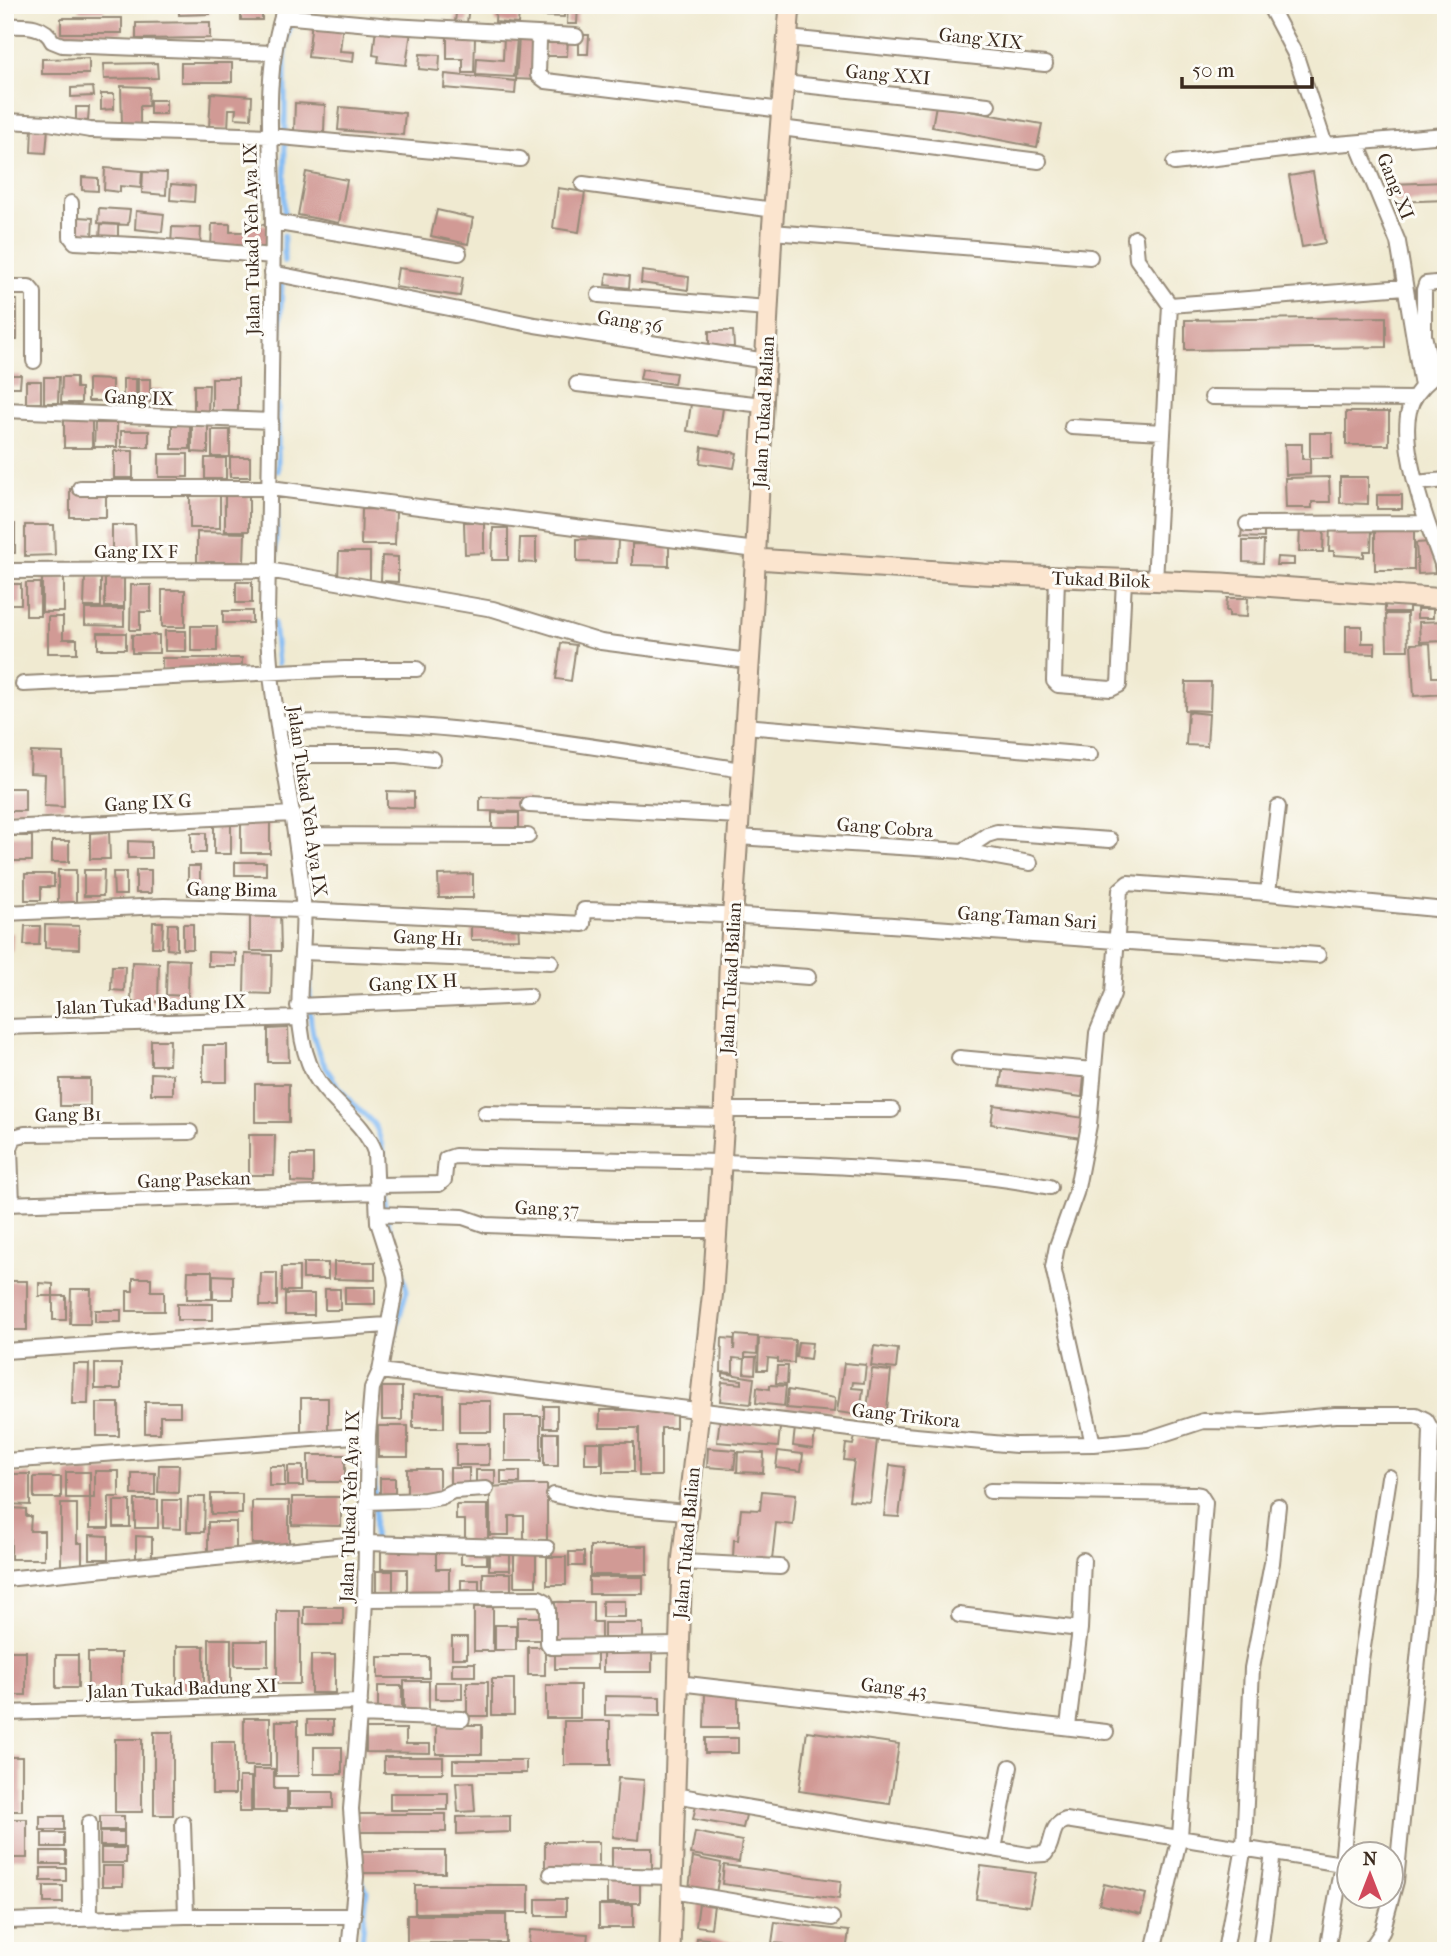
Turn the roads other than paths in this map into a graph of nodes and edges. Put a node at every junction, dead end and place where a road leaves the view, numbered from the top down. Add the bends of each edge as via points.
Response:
1 (790, 5) edge
2 (1269, 5) edge
3 (284, 11) edge
4 (5, 26) edge
5 (535, 35) junction
6 (576, 36) dead end
7 (788, 38) junction
8 (274, 53) junction
9 (1045, 64) dead end
10 (784, 83) junction
11 (988, 105) dead end
12 (782, 119) junction
13 (5, 121) edge
14 (1446, 135) edge
15 (270, 136) junction
16 (1357, 142) junction
17 (1325, 145) junction
18 (520, 159) dead end
19 (1039, 161) dead end
20 (1174, 163) dead end
21 (583, 184) dead end
22 (71, 203) dead end
23 (774, 210) junction
24 (273, 222) junction
25 (772, 233) junction
26 (1135, 238) dead end
27 (458, 253) dead end
28 (273, 256) junction
29 (1090, 257) dead end
30 (272, 273) junction
31 (1446, 282) edge
32 (5, 287) edge
33 (1405, 287) junction
34 (599, 295) dead end
35 (1170, 305) junction
36 (768, 308) junction
37 (34, 361) dead end
38 (766, 361) junction
39 (1434, 379) edge
40 (578, 384) dead end
41 (1212, 397) dead end
42 (1413, 399) junction
43 (763, 405) junction
44 (5, 410) edge
45 (271, 421) junction
46 (1072, 427) dead end
47 (1163, 432) junction
48 (1446, 480) edge
49 (1416, 484) junction
50 (80, 488) dead end
51 (270, 488) junction
52 (1426, 523) junction
53 (1247, 524) dead end
54 (756, 554) junction
55 (5, 570) edge
56 (268, 570) junction
57 (1446, 574) edge
58 (1057, 577) junction
59 (1124, 580) junction
60 (1155, 581) junction
61 (1446, 599) edge
62 (748, 661) junction
63 (417, 669) dead end
64 (271, 674) junction
65 (23, 684) dead end
66 (278, 723) junction
67 (744, 726) junction
68 (284, 755) junction
69 (1090, 755) dead end
70 (433, 759) dead end
71 (742, 770) junction
72 (529, 805) dead end
73 (1278, 807) dead end
74 (293, 814) junction
75 (739, 816) junction
76 (5, 828) edge
77 (296, 835) junction
78 (528, 836) dead end
79 (738, 837) junction
80 (1110, 840) dead end
81 (963, 851) junction
82 (1030, 863) dead end
83 (1268, 893) junction
84 (303, 909) junction
85 (1446, 910) edge
86 (5, 913) edge
87 (733, 914) junction
88 (583, 924) joint
89 (1116, 943) junction
90 (303, 952) junction
91 (1318, 955) dead end
92 (551, 962) dead end
93 (729, 971) junction
94 (807, 977) dead end
95 (529, 996) dead end
96 (298, 1012) junction
97 (5, 1027) edge
98 (959, 1058) dead end
99 (1093, 1070) junction
100 (892, 1110) dead end
101 (485, 1113) dead end
102 (724, 1114) junction
103 (190, 1132) dead end
104 (721, 1161) junction
105 (1050, 1187) dead end
106 (378, 1188) junction
107 (8, 1204) edge
108 (378, 1214) junction
109 (716, 1230) junction
110 (387, 1325) junction
111 (5, 1351) edge
112 (380, 1371) junction
113 (699, 1410) junction
114 (368, 1435) junction
115 (1093, 1444) junction
116 (5, 1461) edge
117 (1389, 1477) dead end
118 (486, 1489) dead end
119 (990, 1491) dead end
120 (554, 1496) dead end
121 (367, 1502) junction
122 (1278, 1506) dead end
123 (686, 1512) junction
124 (367, 1543) junction
125 (547, 1548) dead end
126 (1083, 1560) dead end
127 (682, 1562) junction
128 (780, 1567) dead end
129 (5, 1579) edge
130 (365, 1599) junction
131 (959, 1615) dead end
132 (1080, 1629) junction
133 (679, 1645) junction
134 (678, 1683) junction
135 (360, 1709) junction
136 (5, 1713) edge
137 (462, 1719) dead end
138 (1068, 1726) junction
139 (1106, 1732) dead end
140 (1010, 1767) dead end
141 (675, 1795) junction
142 (89, 1823) dead end
143 (183, 1823) dead end
144 (1180, 1836) junction
145 (1344, 1840) edge
146 (1244, 1847) junction
147 (994, 1849) junction
148 (1273, 1852) junction
149 (1336, 1863) edge
150 (551, 1874) dead end
151 (673, 1884) junction
152 (1336, 1899) edge
153 (186, 1916) junction
154 (354, 1916) junction
155 (832, 1917) dead end
156 (90, 1919) junction
157 (5, 1921) edge
158 (349, 1951) edge
159 (670, 1951) edge
160 (1153, 1951) edge
161 (1225, 1951) edge
162 (1260, 1951) edge
163 (1327, 1951) edge
164 (1369, 1951) edge

1 - 7 street, Jalan Tukad Balian
2 - 17 street via 1296,56
3 - 5 street via 391,26
3 - 8 street, Jalan Tukad Yeh Aya IX
4 - 8 street via 37,28 62,45
5 - 6 street
5 - 12 street via 539,41 538,75 546,82
7 - 9 street, Gang XIX
7 - 10 street, Jalan Tukad Balian
8 - 15 street, Jalan Tukad Yeh Aya IX
10 - 11 street, Gang XXI
10 - 12 street, Jalan Tukad Balian
12 - 19 street
12 - 23 street, Jalan Tukad Balian
13 - 15 street via 90,130
14 - 16 street
15 - 18 street
15 - 24 street, Jalan Tukad Yeh Aya IX
16 - 17 street, Gang XI
16 - 33 street, Gang XI via 1398,242
17 - 20 street, Gang XI
21 - 23 street
22 - 28 street via 75,242
23 - 25 street, Jalan Tukad Balian
24 - 27 street
24 - 28 street, Jalan Tukad Yeh Aya IX
25 - 29 street
25 - 36 street, Jalan Tukad Balian
26 - 35 street via 1137,259
28 - 30 street, Jalan Tukad Yeh Aya IX
30 - 38 street, Gang 36 via 489,317
30 - 45 street, Jalan Tukad Yeh Aya IX
31 - 39 street via 1426,284 1424,290 1424,335
32 - 37 street via 33,289
33 - 35 street
33 - 39 street, Gang XI
34 - 36 street
35 - 47 street
36 - 38 street, Jalan Tukad Balian
38 - 43 street, Jalan Tukad Balian
39 - 42 street
40 - 43 street
41 - 42 street
42 - 49 street via 1407,423
43 - 54 street, Jalan Tukad Balian
44 - 45 street, Gang IX
45 - 51 street, Jalan Tukad Yeh Aya IX
46 - 47 street
47 - 60 street
48 - 49 street
49 - 52 street
50 - 51 street
51 - 54 street
51 - 56 street, Jalan Tukad Yeh Aya IX
52 - 53 street
52 - 57 street
54 - 58 street, Tukad Bilok via 873,568
54 - 62 street, Jalan Tukad Balian
55 - 56 street, Gang IX F
56 - 62 street, Gang IX F via 493,609 601,642
56 - 64 street, Jalan Tukad Yeh Aya IX
58 - 59 street, Tukad Bilok
58 - 59 street via 1054,681 1111,689 1119,685
59 - 60 street, Tukad Bilok
60 - 61 street, Tukad Bilok
62 - 67 street, Jalan Tukad Balian
63 - 64 street
64 - 65 street
64 - 66 street, Jalan Tukad Yeh Aya IX
66 - 68 street, Jalan Tukad Yeh Aya IX
66 - 71 street via 349,721 472,729
67 - 69 street
67 - 71 street, Jalan Tukad Balian
68 - 70 street
68 - 74 street, Jalan Tukad Yeh Aya IX
71 - 75 street, Jalan Tukad Balian
72 - 75 street
73 - 83 street
74 - 76 street, Gang IX G
74 - 77 street, Jalan Tukad Yeh Aya IX
75 - 79 street, Jalan Tukad Balian
77 - 78 street
77 - 84 street, Jalan Tukad Yeh Aya IX
79 - 81 street, Gang Cobra
79 - 87 street, Jalan Tukad Balian
80 - 81 street via 997,832
81 - 82 street, Gang Cobra
83 - 85 street
83 - 89 street via 1128,883 1120,890
84 - 86 street, Gang Bima via 164,906
84 - 88 street, Gang Bima
84 - 90 street, Jalan Tukad Yeh Aya IX
87 - 88 street, Gang Taman Sari via 584,910
87 - 89 street, Gang Taman Sari
87 - 93 street, Jalan Tukad Balian
89 - 91 street, Gang Taman Sari
89 - 99 street via 1113,993 1097,1033
90 - 92 street, Gang H1
90 - 96 street, Jalan Tukad Yeh Aya IX
93 - 94 street
93 - 102 street, Jalan Tukad Balian
95 - 96 street, Gang IX H
96 - 97 street, Jalan Tukad Badung IX
96 - 106 street, Jalan Tukad Yeh Aya IX via 308,1062 319,1084 371,1143
98 - 99 street
99 - 115 street via 1089,1125 1076,1194 1053,1267
100 - 102 street
101 - 102 street
102 - 104 street, Jalan Tukad Balian
103 - 107 street, Gang B1 via 14,1137
104 - 105 street via 920,1171
104 - 106 street, Gang Pasekan via 451,1156 445,1162 441,1184
104 - 109 street, Jalan Tukad Balian
106 - 107 street, Gang Pasekan
106 - 108 street, Jalan Tukad Yeh Aya IX
108 - 109 street, Gang 37 via 463,1217 486,1225
108 - 110 street, Jalan Tukad Yeh Aya IX via 396,1286
109 - 113 street, Jalan Tukad Balian via 710,1332
110 - 111 street
110 - 112 street, Jalan Tukad Yeh Aya IX
112 - 113 street, Gang Trikora
112 - 114 street, Jalan Tukad Yeh Aya IX via 372,1388
113 - 115 street, Gang Trikora via 1017,1445
113 - 123 street, Jalan Tukad Balian
114 - 116 street
114 - 121 street, Jalan Tukad Yeh Aya IX
115 - 164 street, Gang Trikora via 1148,1439 1203,1421 1416,1415 1431,1429 1426,1578 1396,1881 1382,1933
117 - 145 street via 1362,1660
118 - 121 street via 453,1491 425,1500
119 - 144 street via 1194,1494 1203,1499
120 - 123 street
121 - 124 street, Jalan Tukad Yeh Aya IX
122 - 146 street via 1252,1668
123 - 127 street, Jalan Tukad Balian
124 - 125 street
124 - 129 street
124 - 130 street, Jalan Tukad Yeh Aya IX
126 - 132 street
127 - 128 street
127 - 133 street, Jalan Tukad Balian
130 - 133 street via 539,1598 548,1609 551,1647
130 - 135 street, Jalan Tukad Yeh Aya IX
131 - 132 street
132 - 138 street
133 - 134 street, Jalan Tukad Balian
134 - 138 street, Gang 43
134 - 141 street, Jalan Tukad Balian
135 - 136 street, Jalan Tukad Badung XI
135 - 137 street, Jalan Tukad Badung XI
135 - 154 street, Jalan Tukad Yeh Aya IX via 351,1809
138 - 139 street, Gang 43
140 - 147 street
141 - 147 street
141 - 151 street, Jalan Tukad Balian
142 - 156 street
143 - 153 street
144 - 146 street
144 - 147 street via 1062,1820 1042,1855
144 - 160 street
146 - 148 street
146 - 161 street
148 - 149 street
148 - 162 street
150 - 151 street
151 - 155 street
151 - 159 street, Jalan Tukad Balian
152 - 163 street
153 - 154 street
153 - 156 street
154 - 158 street, Jalan Tukad Yeh Aya IX
156 - 157 street

